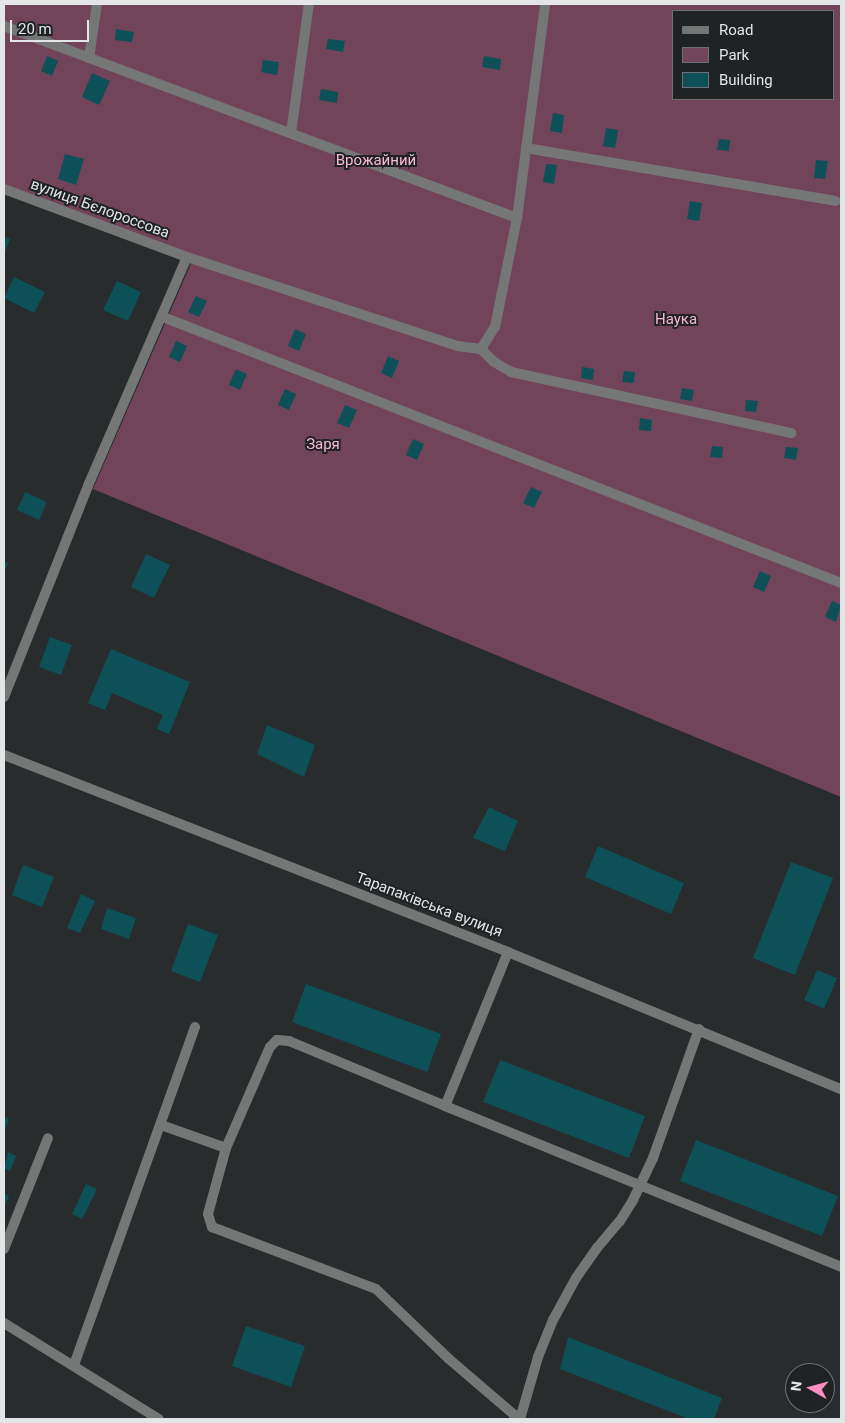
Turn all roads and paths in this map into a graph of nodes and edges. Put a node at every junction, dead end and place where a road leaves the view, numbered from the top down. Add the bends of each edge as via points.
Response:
1 (98, 4) edge
2 (309, 4) edge
3 (545, 4) edge
4 (4, 26) edge
5 (89, 58) junction
6 (291, 133) junction
7 (526, 148) junction
8 (4, 189) edge
9 (835, 201) dead end
10 (517, 218) junction
11 (187, 257) junction
12 (162, 317) junction
13 (481, 349) junction
14 (791, 433) dead end
15 (841, 583) edge
16 (4, 697) edge
17 (4, 756) edge
18 (508, 952) junction
19 (195, 1027) dead end
20 (699, 1029) junction
21 (841, 1089) edge
22 (445, 1106) junction
23 (160, 1125) junction
24 (48, 1138) dead end
25 (226, 1148) junction
26 (639, 1186) junction
27 (4, 1249) edge
28 (841, 1267) edge
29 (4, 1323) edge
30 (74, 1365) junction
31 (159, 1419) edge
32 (519, 1419) edge

1 - 5 street
2 - 6 street
3 - 7 street
4 - 5 street
5 - 6 street
6 - 10 street
7 - 9 street
7 - 10 street
8 - 11 street, вулиця Бєлороссова
10 - 13 street via 495,327
11 - 12 street
11 - 13 street, вулиця Бєлороссова via 457,346
12 - 15 street
12 - 16 street via 88,486
13 - 14 street via 511,372
17 - 18 street, Тарапаківська вулиця
18 - 20 street, Тарапаківська вулиця
18 - 22 street
19 - 23 street
20 - 21 street, Тарапаківська вулиця
20 - 26 street
22 - 25 street via 289,1041 277,1040 270,1046
22 - 26 street
23 - 25 street
23 - 30 street
24 - 27 street
25 - 32 street via 208,1214 212,1227 376,1289 449,1359
26 - 28 street
26 - 32 street via 620,1222 576,1278 553,1320
29 - 30 street
30 - 31 street

